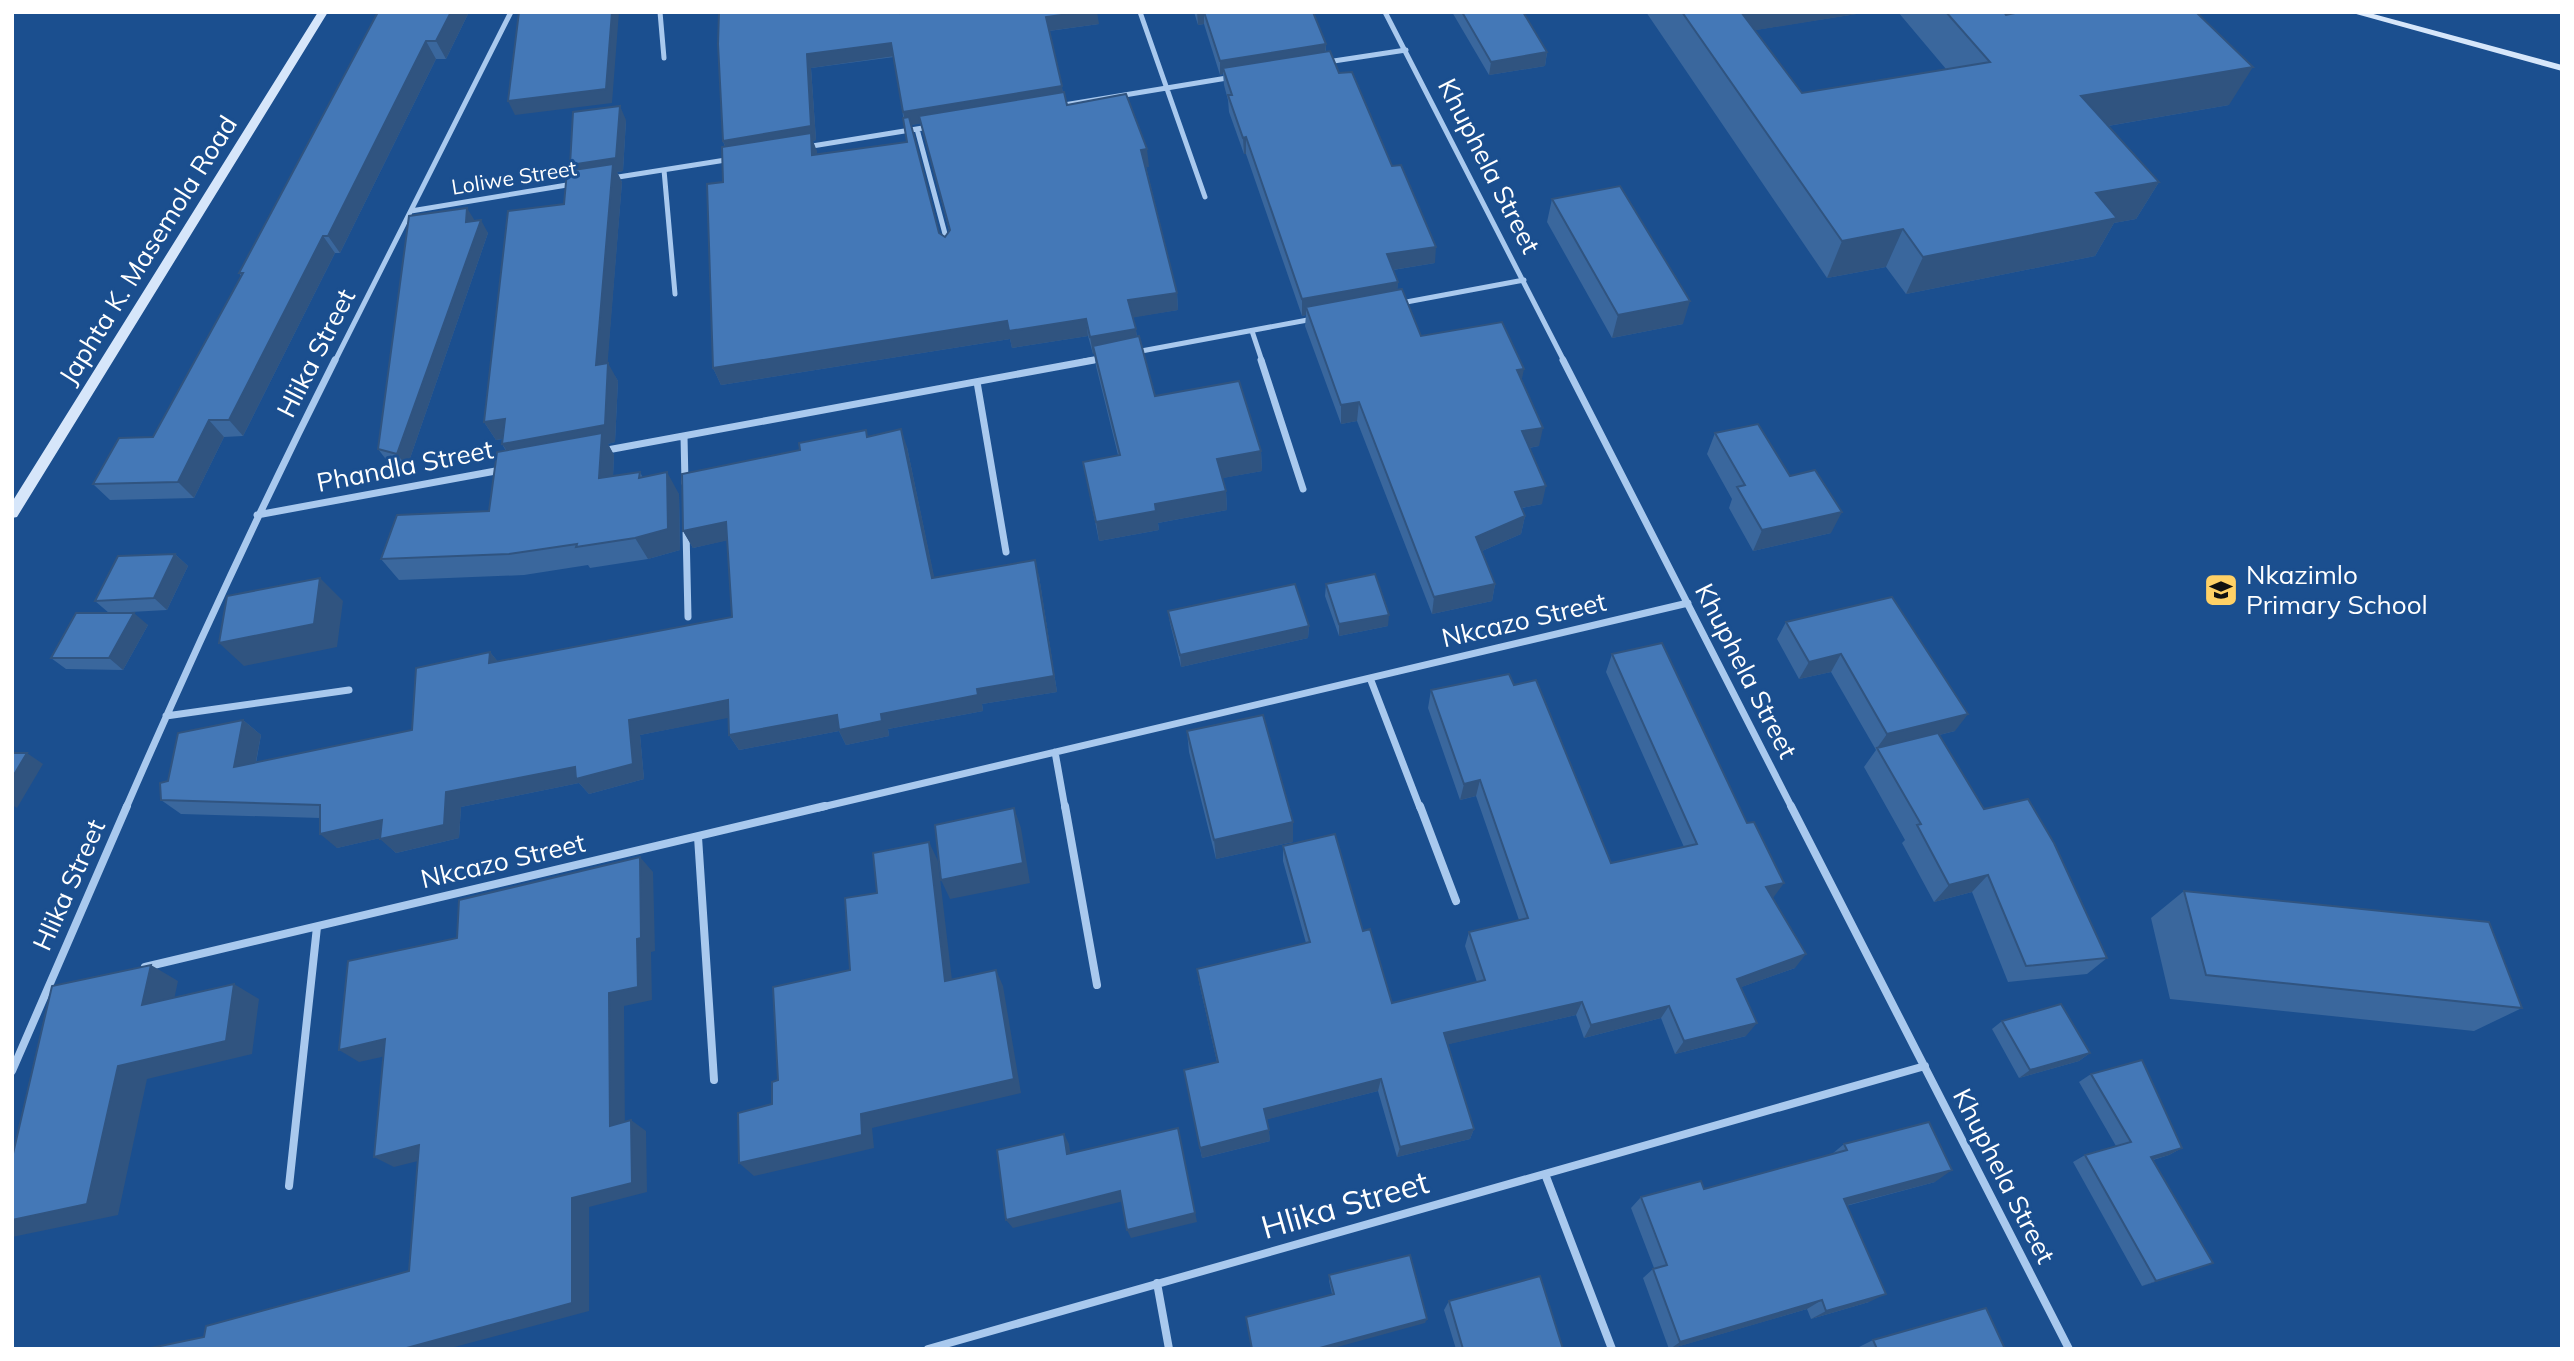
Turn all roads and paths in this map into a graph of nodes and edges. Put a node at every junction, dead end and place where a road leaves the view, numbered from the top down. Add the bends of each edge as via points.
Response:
1 (323, 12) edge
2 (511, 12) edge
3 (660, 12) edge
4 (1140, 12) edge
5 (1385, 12) edge
6 (2354, 12) edge
7 (1406, 50) junction
8 (664, 58) dead end
9 (1314, 64) edge
10 (2562, 68) edge
11 (1235, 77) edge
12 (1169, 88) junction
13 (1050, 107) edge
14 (930, 126) edge
15 (917, 129) junction
16 (797, 148) edge
17 (744, 157) edge
18 (664, 170) junction
19 (598, 180) edge
20 (584, 183) edge
21 (1205, 197) dead end
22 (411, 211) junction
23 (949, 249) edge
24 (1524, 281) junction
25 (675, 294) dead end
26 (1388, 306) edge
27 (1320, 318) edge
28 (1252, 331) junction
29 (1121, 355) edge
30 (1108, 358) edge
31 (976, 382) junction
32 (684, 436) junction
33 (588, 454) edge
34 (505, 469) edge
35 (1303, 489) dead end
36 (685, 492) edge
37 (12, 513) edge
38 (257, 515) junction
39 (686, 519) edge
40 (1006, 552) dead end
41 (1688, 603) junction
42 (688, 617) dead end
43 (1370, 678) junction
44 (349, 690) dead end
45 (166, 716) junction
46 (1055, 752) junction
47 (698, 837) junction
48 (1457, 901) dead end
49 (317, 927) junction
50 (141, 969) edge
51 (1097, 985) dead end
52 (60, 988) edge
53 (46, 991) junction
54 (1925, 1066) junction
55 (12, 1070) edge
56 (714, 1080) dead end
57 (1545, 1174) junction
58 (289, 1186) dead end
59 (1157, 1283) junction
60 (928, 1349) edge
61 (1169, 1349) edge
62 (1612, 1349) edge
63 (2069, 1349) edge

1 - 37 main road, Japhta K. Masemola Road
2 - 22 street, Hlika Street
3 - 8 street
4 - 12 street
5 - 7 street, Khuphela Street
6 - 10 main road
7 - 9 street
7 - 24 street, Khuphela Street
11 - 12 street
12 - 13 street
12 - 21 street
14 - 15 street
15 - 16 street
15 - 23 street
17 - 18 street, Loliwe Street
18 - 19 street, Loliwe Street
18 - 25 street
20 - 22 street, Loliwe Street
22 - 38 street, Hlika Street
24 - 26 street
24 - 41 street, Khuphela Street
27 - 28 street
28 - 29 street
28 - 35 street
30 - 31 street
31 - 32 street
31 - 40 street
32 - 33 street
32 - 36 street
34 - 38 street, Phandla Street
38 - 45 street, Hlika Street
39 - 42 street
41 - 43 street, Nkcazo Street
41 - 54 street, Khuphela Street
43 - 46 street, Nkcazo Street
43 - 48 street
44 - 45 street
45 - 53 street, Hlika Street
46 - 47 street, Nkcazo Street
46 - 51 street
47 - 49 street, Nkcazo Street
47 - 56 street
49 - 50 street, Nkcazo Street
49 - 58 street
52 - 53 street
53 - 55 street, Hlika Street
54 - 57 street, Hlika Street
54 - 63 street, Khuphela Street
57 - 59 street, Hlika Street
57 - 62 street
59 - 60 street, Hlika Street
59 - 61 street

